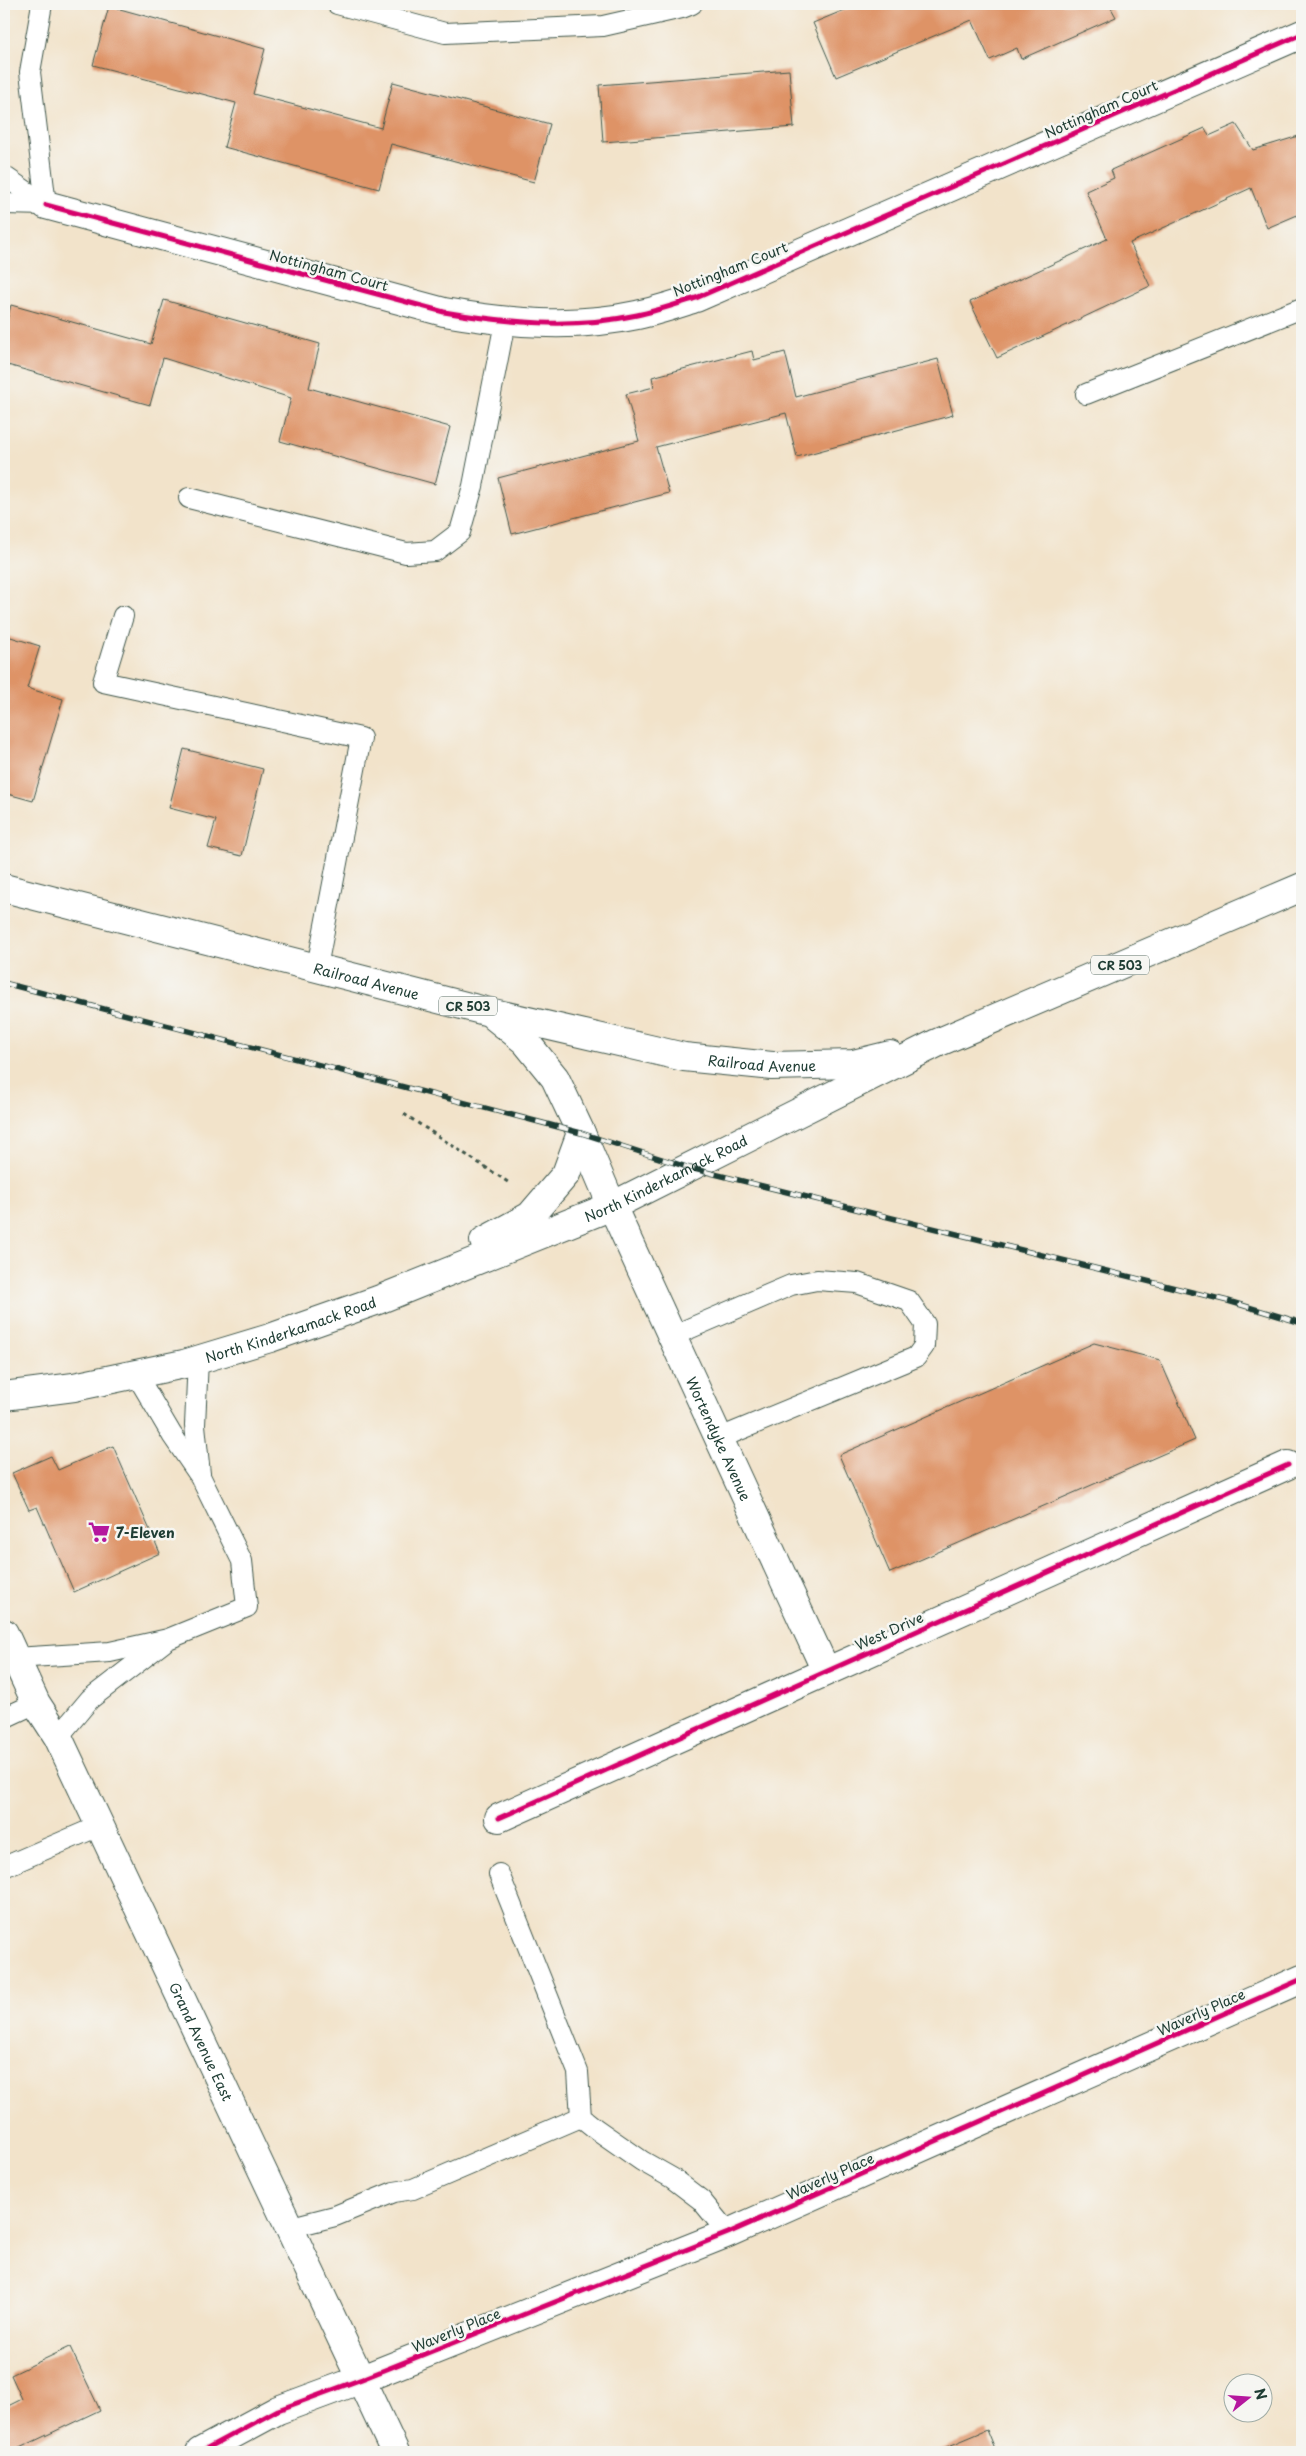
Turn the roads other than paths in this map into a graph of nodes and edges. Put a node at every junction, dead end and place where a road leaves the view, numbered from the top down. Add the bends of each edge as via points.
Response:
1 (42, 4) edge
2 (336, 4) edge
3 (692, 4) edge
4 (1302, 34) edge
5 (4, 176) edge
6 (4, 204) edge
7 (46, 205) junction
8 (1302, 308) edge
9 (505, 322) junction
10 (1086, 394) dead end
11 (189, 498) dead end
12 (123, 616) dead end
13 (1302, 887) edge
14 (4, 888) edge
15 (317, 967) junction
16 (489, 1012) junction
17 (937, 1043) junction
18 (581, 1133) junction
19 (612, 1206) junction
20 (378, 1300) junction
21 (672, 1336) junction
22 (198, 1359) junction
23 (136, 1374) junction
24 (4, 1396) edge
25 (720, 1438) junction
26 (1288, 1465) dead end
27 (200, 1476) junction
28 (168, 1639) junction
29 (7, 1640) edge
30 (826, 1671) junction
31 (36, 1704) junction
32 (4, 1718) edge
33 (58, 1737) junction
34 (499, 1818) dead end
35 (99, 1826) junction
36 (4, 1867) edge
37 (499, 1874) dead end
38 (1302, 1979) edge
39 (582, 2116) junction
40 (288, 2228) junction
41 (728, 2233) junction
42 (362, 2379) junction
43 (200, 2452) edge
44 (395, 2452) edge

1 - 7 lane via 30,72
2 - 3 lane via 445,33 603,26
4 - 9 street, Nottingham Court via 696,298 617,318 567,324
5 - 7 lane
6 - 7 lane
7 - 9 street, Nottingham Court via 444,312
8 - 10 lane
9 - 11 lane via 473,486 460,532 435,551 406,553
12 - 15 lane via 103,682 361,738
13 - 17 street, North Kinderkamack Road / CR 503
14 - 15 street, Railroad Avenue / CR 503
15 - 16 street, Railroad Avenue / CR 503
16 - 17 street, Railroad Avenue / CR 503 via 684,1057 772,1066 854,1064
16 - 18 street, Wortendyke Avenue via 525,1041 554,1078
17 - 19 street, North Kinderkamack Road / CR 503
18 - 19 street, Wortendyke Avenue
18 - 20 street via 566,1174 530,1216
19 - 20 street, North Kinderkamack Road / CR 503
19 - 21 street, Wortendyke Avenue
20 - 22 street, North Kinderkamack Road / CR 503
21 - 25 street, Wortendyke Avenue
21 - 25 lane via 791,1285 817,1280 857,1283 909,1301 925,1324 924,1346 916,1357
22 - 23 street, North Kinderkamack Road / CR 503
22 - 27 lane via 195,1425
23 - 24 street, North Kinderkamack Road / CR 503 via 74,1387
23 - 27 lane
25 - 30 street, Wortendyke Avenue
26 - 30 street, West Drive
27 - 28 lane via 242,1561 247,1607
28 - 29 lane via 110,1652
28 - 33 lane via 90,1699
29 - 31 street, Grand Avenue East
30 - 34 street, West Drive
31 - 32 lane
31 - 33 street, Grand Avenue East
33 - 35 street, Grand Avenue East
35 - 36 lane
35 - 40 street, Grand Avenue East
37 - 39 lane via 578,2072
38 - 41 street, Waverly Place
39 - 40 lane via 413,2188 394,2192 335,2216
39 - 41 lane via 596,2129 701,2200
40 - 42 street, Grand Avenue East
41 - 42 street, Waverly Place
42 - 43 street, Waverly Place via 278,2410
42 - 44 street, Grand Avenue East

